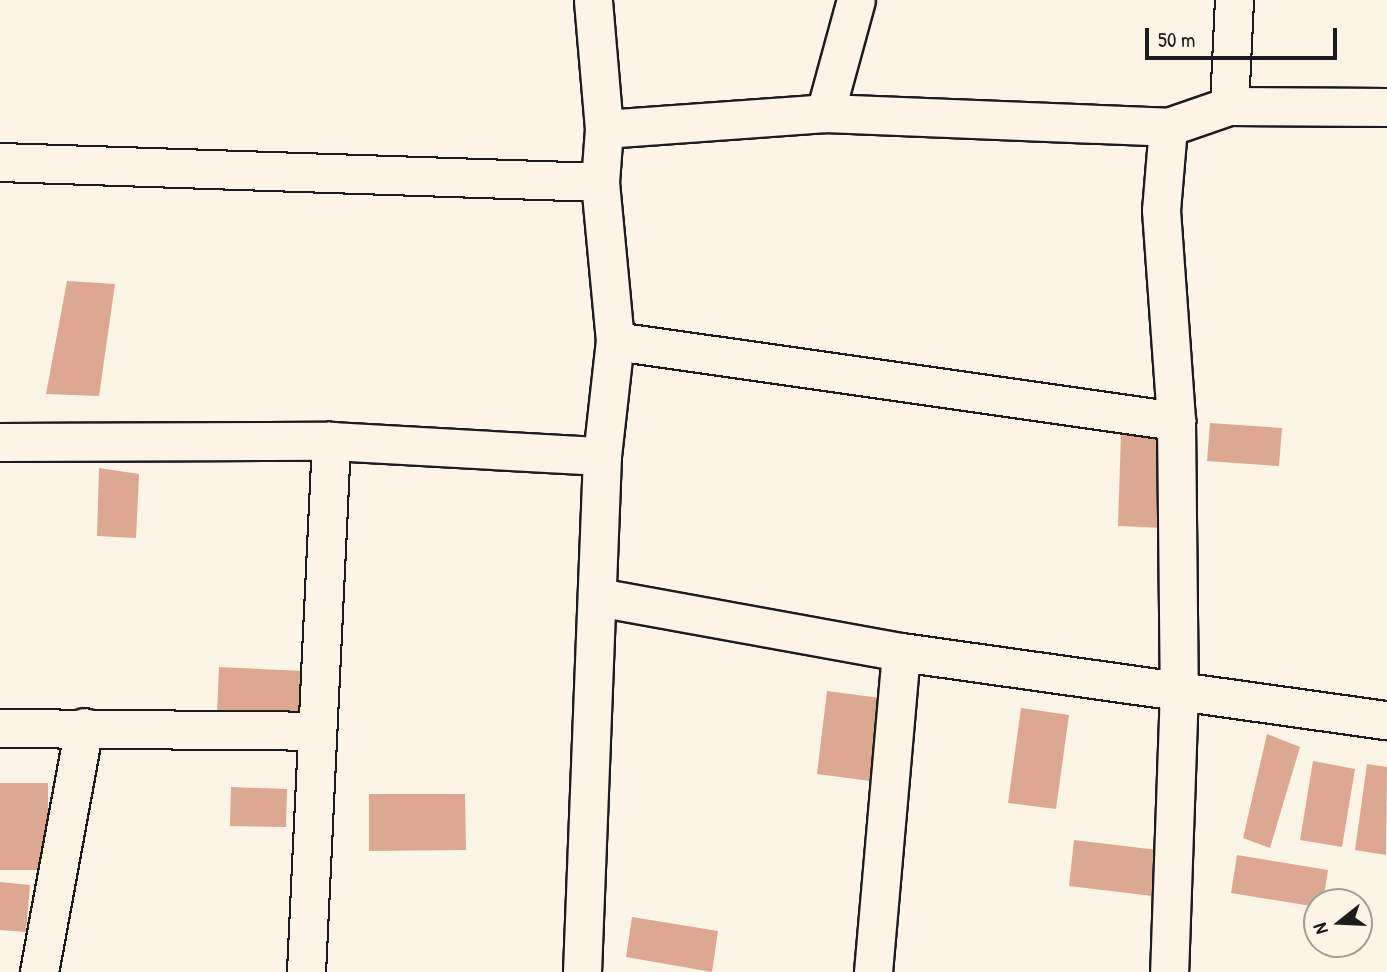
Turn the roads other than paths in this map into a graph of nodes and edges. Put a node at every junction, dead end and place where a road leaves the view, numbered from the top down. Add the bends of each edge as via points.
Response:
1 (593, 0) edge
2 (856, 0) edge
3 (1234, 0) edge
4 (1228, 106) junction
5 (1387, 107) edge
6 (825, 113) junction
7 (1168, 127) junction
8 (604, 129) junction
9 (0, 162) edge
10 (600, 182) junction
11 (615, 341) junction
12 (1176, 421) junction
13 (331, 441) junction
14 (0, 442) edge
15 (602, 456) junction
16 (598, 597) junction
17 (901, 652) junction
18 (1179, 689) junction
19 (1387, 720) edge
20 (84, 727) junction
21 (0, 728) edge
22 (314, 731) junction
23 (39, 972) edge
24 (306, 972) edge
25 (582, 972) edge
26 (873, 972) edge
27 (1169, 972) edge

1 - 8 street
2 - 6 street
3 - 4 street
4 - 5 street
4 - 7 street
6 - 7 street
6 - 8 street
7 - 12 street via 1161,211
8 - 10 street
9 - 10 street
10 - 11 street
11 - 12 street
11 - 15 street
12 - 18 street
13 - 14 street
13 - 15 street
13 - 22 street
15 - 16 street
16 - 17 street
16 - 25 street
17 - 18 street
17 - 26 street
18 - 19 street
18 - 27 street
20 - 21 street
20 - 22 street
20 - 23 street
22 - 24 street

